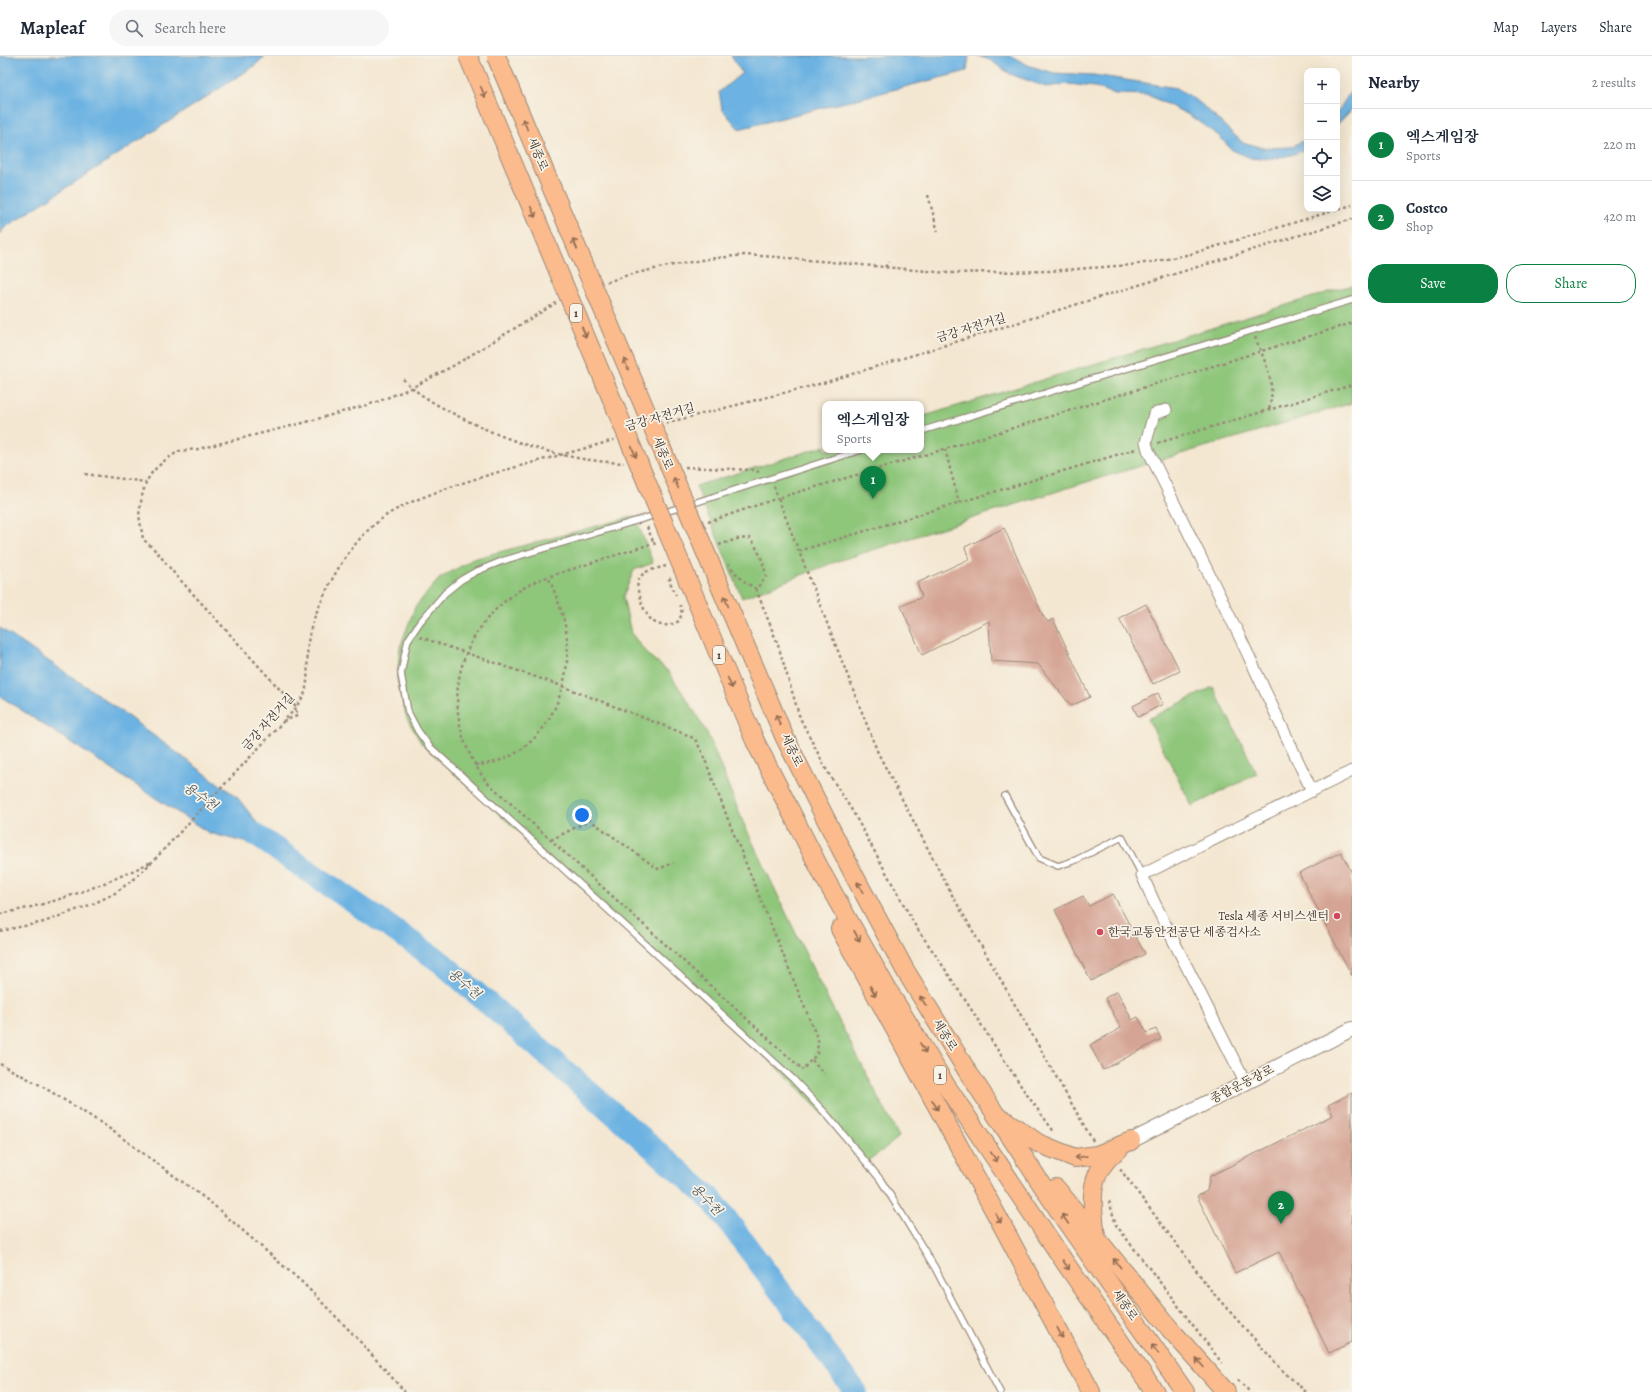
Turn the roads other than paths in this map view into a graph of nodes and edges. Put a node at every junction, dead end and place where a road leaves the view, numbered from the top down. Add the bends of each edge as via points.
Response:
1 (468, 56) edge
2 (496, 56) edge
3 (1352, 300) edge
4 (1166, 410) dead end
5 (924, 430) edge
6 (851, 453) edge
7 (755, 740) junction
8 (1352, 771) edge
9 (1312, 791) junction
10 (1005, 796) dead end
11 (1142, 875) junction
12 (1352, 1029) edge
13 (966, 1070) junction
14 (1245, 1082) junction
15 (1003, 1119) junction
16 (1131, 1141) junction
17 (1096, 1237) junction
18 (1230, 1384) edge
19 (1000, 1392) edge
20 (1091, 1392) edge
21 (1155, 1392) edge
22 (1185, 1392) edge

1 -> 7 highway, 1, bridge via 678,571
13 -> 2 highway, 세종로 / 1, bridge via 905,970 784,736 712,552
3 - 5 lane
4 - 9 street via 1154,414 1147,446
6 - 19 lane via 502,561 475,572 445,592 420,622 408,640 401,674 408,712 429,746 793,1079 828,1116 880,1179 935,1268
7 -> 20 highway via 824,899 853,956
7 -> 21 highway, 1 via 823,875 890,994 945,1084
8 - 9 street
9 - 11 street
10 - 11 lane via 1039,858 1058,866 1122,837
11 - 14 street
12 - 14 street, 종합운동장로
13 - 15 highway
22 -> 13 highway, 세종로 / 1 via 1065,1220
14 - 16 street, 종합운동장로
16 -> 15 highway via 1097,1155 1075,1158 1038,1143
15 - 17 highway
16 - 17 highway via 1110,1155 1098,1172 1093,1185
18 -> 17 highway via 1170,1329

